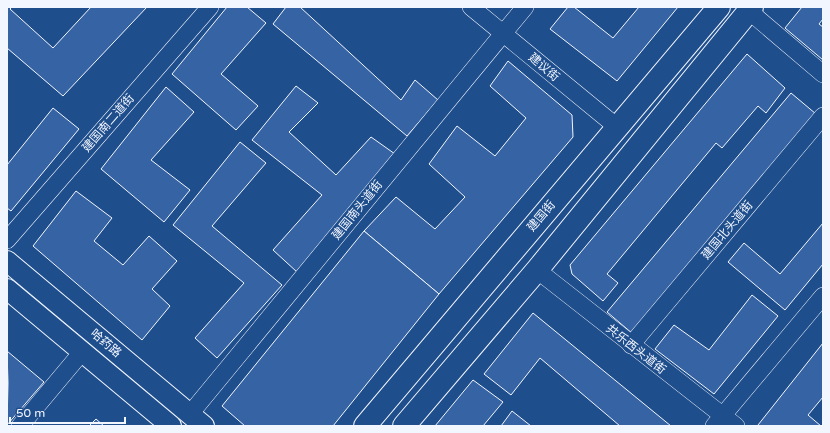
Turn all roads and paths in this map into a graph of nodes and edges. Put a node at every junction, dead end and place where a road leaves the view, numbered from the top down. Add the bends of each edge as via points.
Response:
1 (210, 7) edge
2 (471, 7) edge
3 (525, 7) edge
4 (719, 7) edge
5 (750, 9) edge
6 (503, 34) junction
7 (823, 74) edge
8 (823, 116) edge
9 (616, 127) junction
10 (7, 240) edge
11 (7, 261) edge
12 (537, 270) junction
13 (7, 290) edge
14 (823, 296) edge
15 (631, 345) junction
16 (82, 352) junction
17 (197, 420) edge
18 (724, 423) edge
19 (20, 426) edge
20 (171, 426) edge
21 (365, 426) edge
22 (404, 426) edge

1 - 10 street, 建国南二道街
2 - 6 street, 建议街
3 - 6 street, 建国南头道街
4 - 9 main road, 建国街
5 - 7 street
5 - 12 main road
6 - 9 street, 建议街
6 - 17 street, 建国南头道街
8 - 15 street, 建国北头道街
9 - 21 main road, 建国街
11 - 17 main road, 哈药路
12 - 15 street, 共乐西头道街
12 - 22 main road
13 - 16 main road, 哈药路
14 - 18 street
15 - 18 street, 共乐西头道街
16 - 19 street
16 - 20 main road, 哈药路

